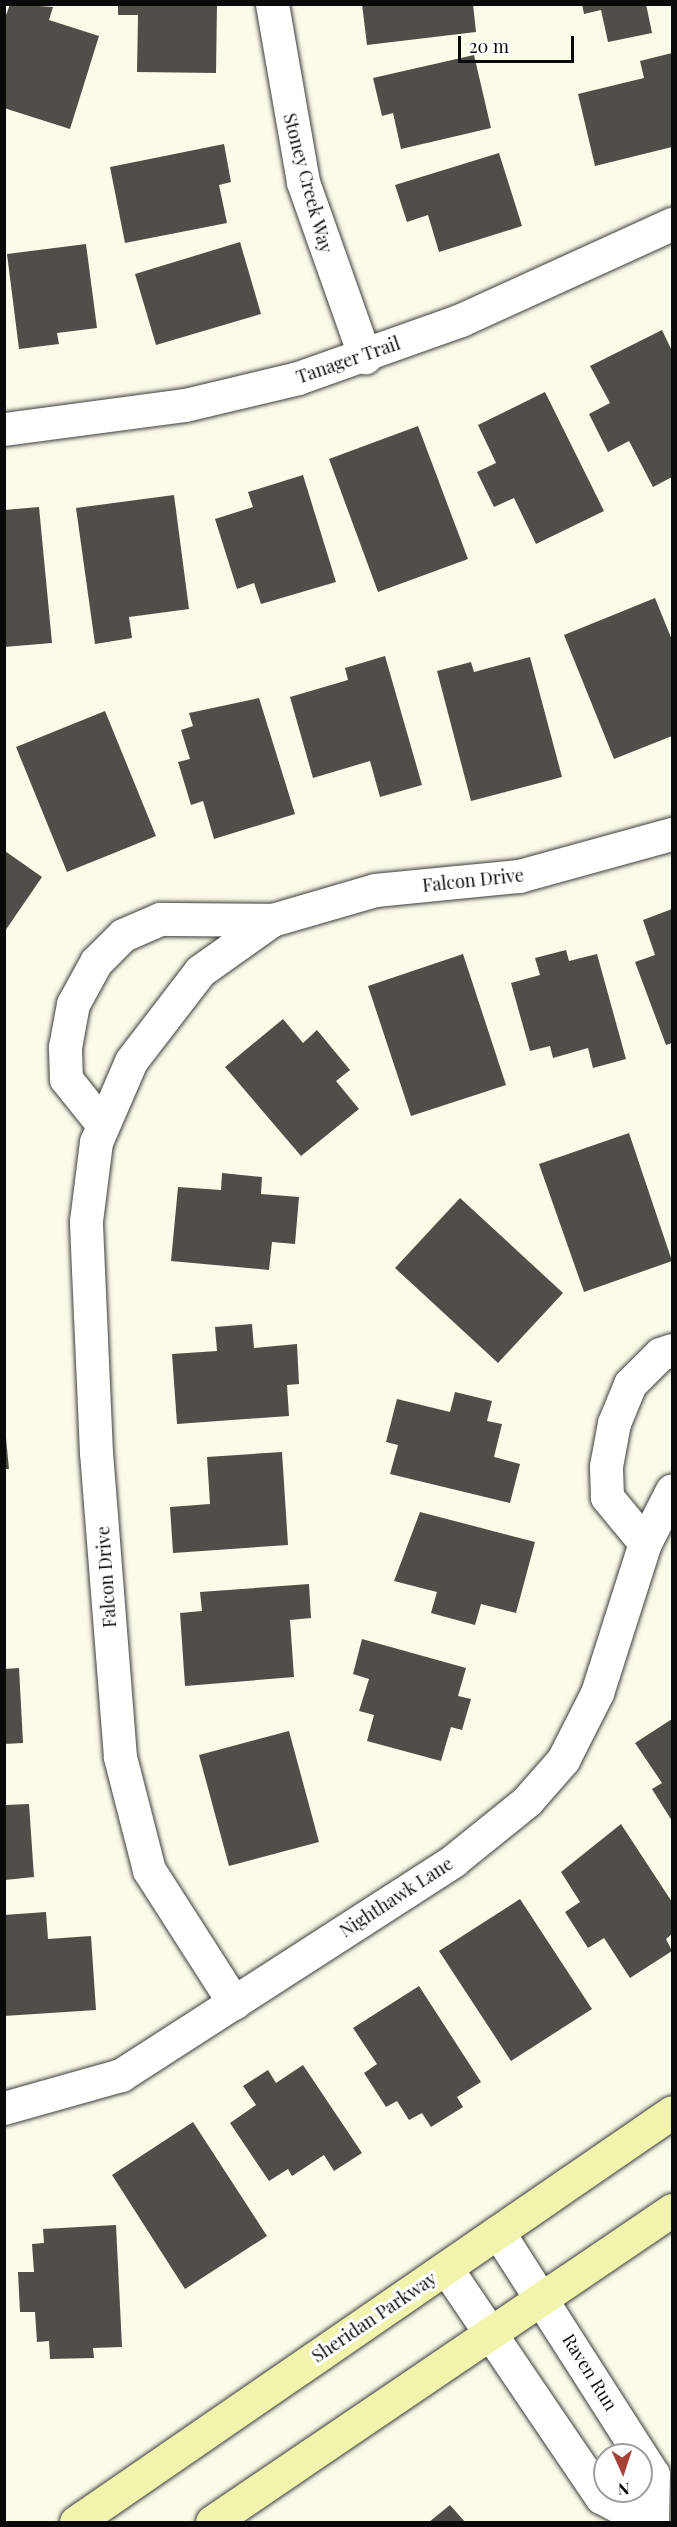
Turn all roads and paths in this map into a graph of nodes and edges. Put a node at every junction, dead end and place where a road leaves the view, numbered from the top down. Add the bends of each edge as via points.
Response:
1 (272, 4) edge
2 (672, 224) edge
3 (365, 357) junction
4 (4, 429) edge
5 (672, 834) edge
6 (272, 920) junction
7 (103, 1125) junction
8 (672, 1350) edge
9 (672, 1490) edge
10 (645, 1543) junction
11 (234, 2003) junction
12 (4, 2108) edge
13 (672, 2112) edge
14 (672, 2210) edge
15 (498, 2232) junction
16 (446, 2268) junction
17 (544, 2298) junction
18 (492, 2334) junction
19 (76, 2523) edge
20 (212, 2523) edge
21 (650, 2523) edge

1 - 3 street, Stoney Creek Way via 303,182
2 - 3 street, Tanager Trail via 461,320
3 - 4 street, Tanager Trail via 185,405
5 - 6 street, Falcon Drive via 519,876 375,890
6 - 7 street, Falcon Drive via 200,971 131,1061
6 - 7 street, Falcon Drive via 160,919 123,935 96,962 73,1004 65,1047 66,1079
7 - 11 street, Falcon Drive via 96,1142 86,1221 96,1453 120,1757 149,1870
8 - 10 street via 660,1354 630,1384 614,1423 606,1466 607,1497
9 - 10 street, Nighthawk Lane
10 - 11 street, Nighthawk Lane via 597,1693 562,1760 527,1801 454,1860
11 - 12 street, Nighthawk Lane via 121,2075
13 - 15 main road, Sheridan Parkway
14 - 17 main road
15 - 16 main road, Sheridan Parkway
15 - 17 street, Raven Run
16 - 18 street, Raven Run
16 - 19 main road, Sheridan Parkway
17 - 18 main road
17 - 21 street, Raven Run via 652,2474
18 - 20 main road
18 - 21 street, Raven Run via 601,2497

